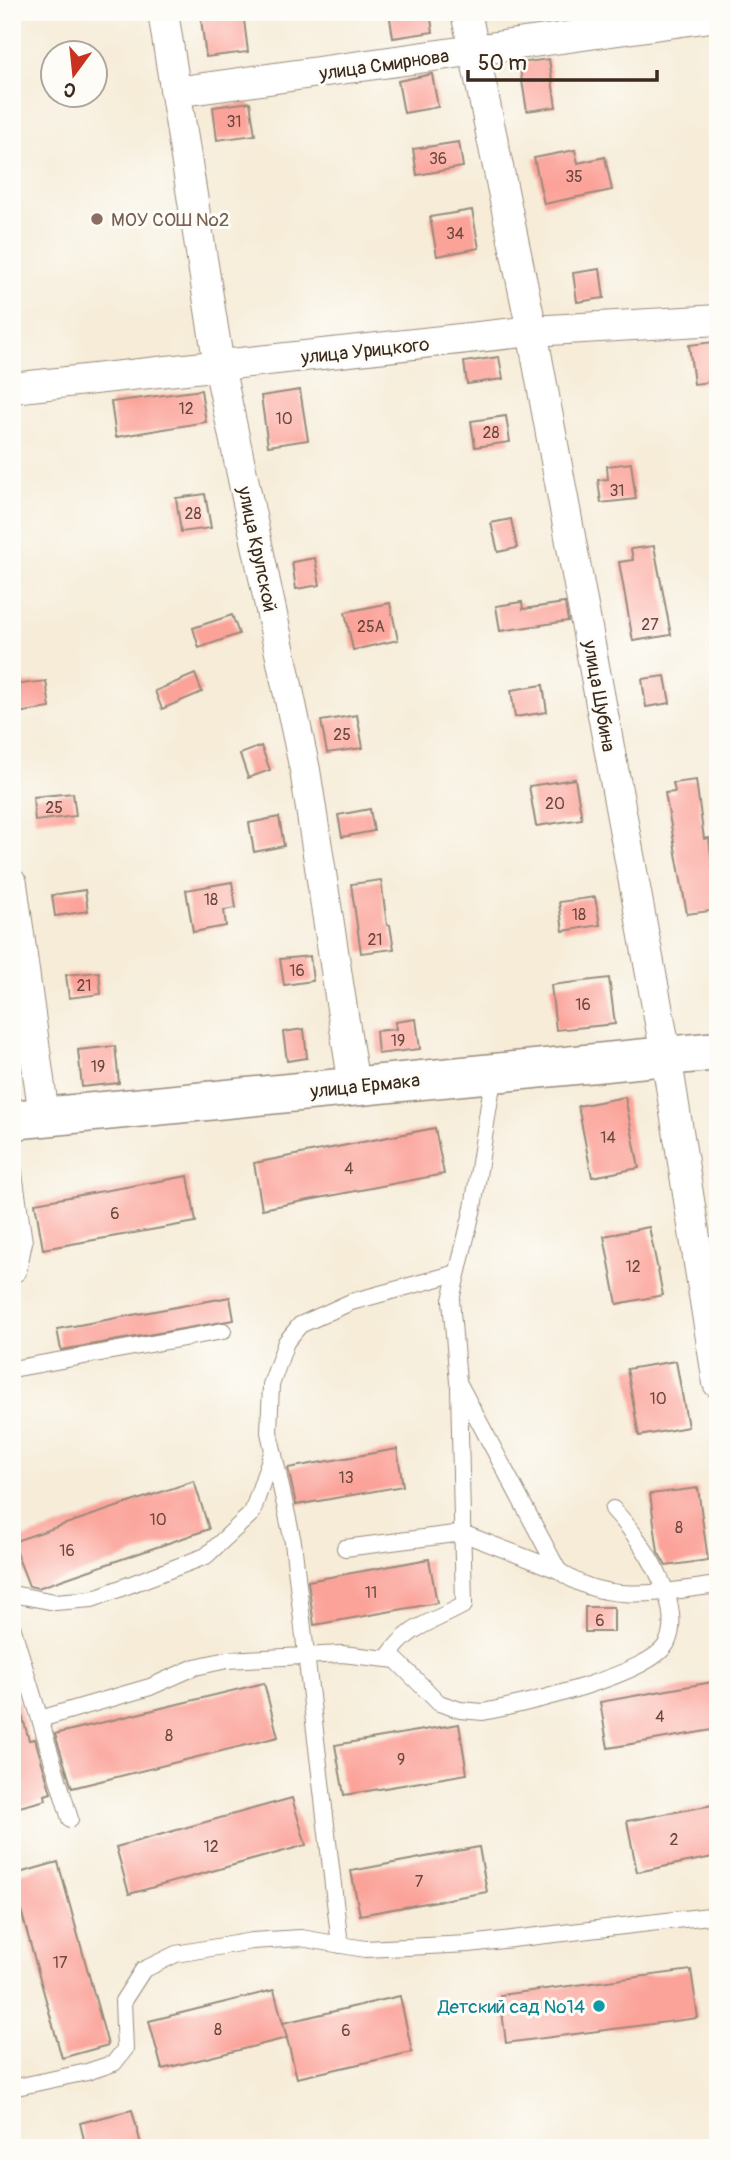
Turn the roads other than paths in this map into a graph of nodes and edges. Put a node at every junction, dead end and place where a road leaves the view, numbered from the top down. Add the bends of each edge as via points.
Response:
1 (163, 12) edge
2 (466, 12) edge
3 (718, 16) edge
4 (473, 51) junction
5 (175, 92) junction
6 (718, 320) edge
7 (532, 331) junction
8 (219, 366) junction
9 (12, 388) edge
10 (12, 884) edge
11 (718, 1051) edge
12 (666, 1055) junction
13 (494, 1072) junction
14 (354, 1086) junction
15 (28, 1118) edge
16 (12, 1160) edge
17 (457, 1273) junction
18 (12, 1276) edge
19 (223, 1331) dead end
20 (12, 1369) edge
21 (458, 1382) junction
22 (718, 1383) edge
23 (272, 1450) junction
24 (613, 1509) dead end
25 (462, 1533) junction
26 (345, 1548) dead end
27 (558, 1570) junction
28 (718, 1585) edge
29 (665, 1592) junction
30 (12, 1594) edge
31 (12, 1626) edge
32 (306, 1656) junction
33 (387, 1658) junction
34 (40, 1719) junction
35 (69, 1819) dead end
36 (718, 1915) edge
37 (340, 1945) junction
38 (12, 2088) edge

1 - 5 street, улица Крупской
2 - 4 street, улица Шубина
3 - 4 street, улица Смирнова
4 - 5 street, улица Смирнова
4 - 7 street, улица Шубина
5 - 8 street, улица Крупской
6 - 7 street, улица Урицкого
7 - 8 street, улица Урицкого
7 - 12 street, улица Шубина
8 - 9 street, улица Урицкого
8 - 14 street, улица Крупской via 305,770
10 - 15 street
11 - 12 street, улица Ермака
12 - 13 street, улица Ермака
12 - 22 street, улица Шубина
13 - 14 street, улица Ермака
13 - 17 lane via 473,1208
14 - 15 street, улица Ермака
16 - 18 lane via 24,1242 18,1272
17 - 21 lane via 451,1300
17 - 23 lane via 362,1298 300,1325 286,1342 271,1385
19 - 20 lane
21 - 25 lane
21 - 27 lane
23 - 30 lane via 252,1513 206,1556 92,1599 55,1602
23 - 32 lane via 293,1542
24 - 29 lane via 651,1556
25 - 26 lane
25 - 27 lane
25 - 33 lane via 464,1605 414,1628 401,1637
27 - 29 lane via 577,1584 608,1593
28 - 29 lane
29 - 33 lane via 670,1625 666,1644 646,1662 618,1676 511,1707 483,1712 439,1703 407,1668
31 - 34 lane
32 - 33 lane
32 - 34 lane via 227,1660 195,1667 150,1687
32 - 37 lane
34 - 35 lane
36 - 37 lane via 469,1944 365,1949
37 - 38 lane via 289,1939 252,1941 176,1954 143,1970 122,2001 125,2049 114,2063

